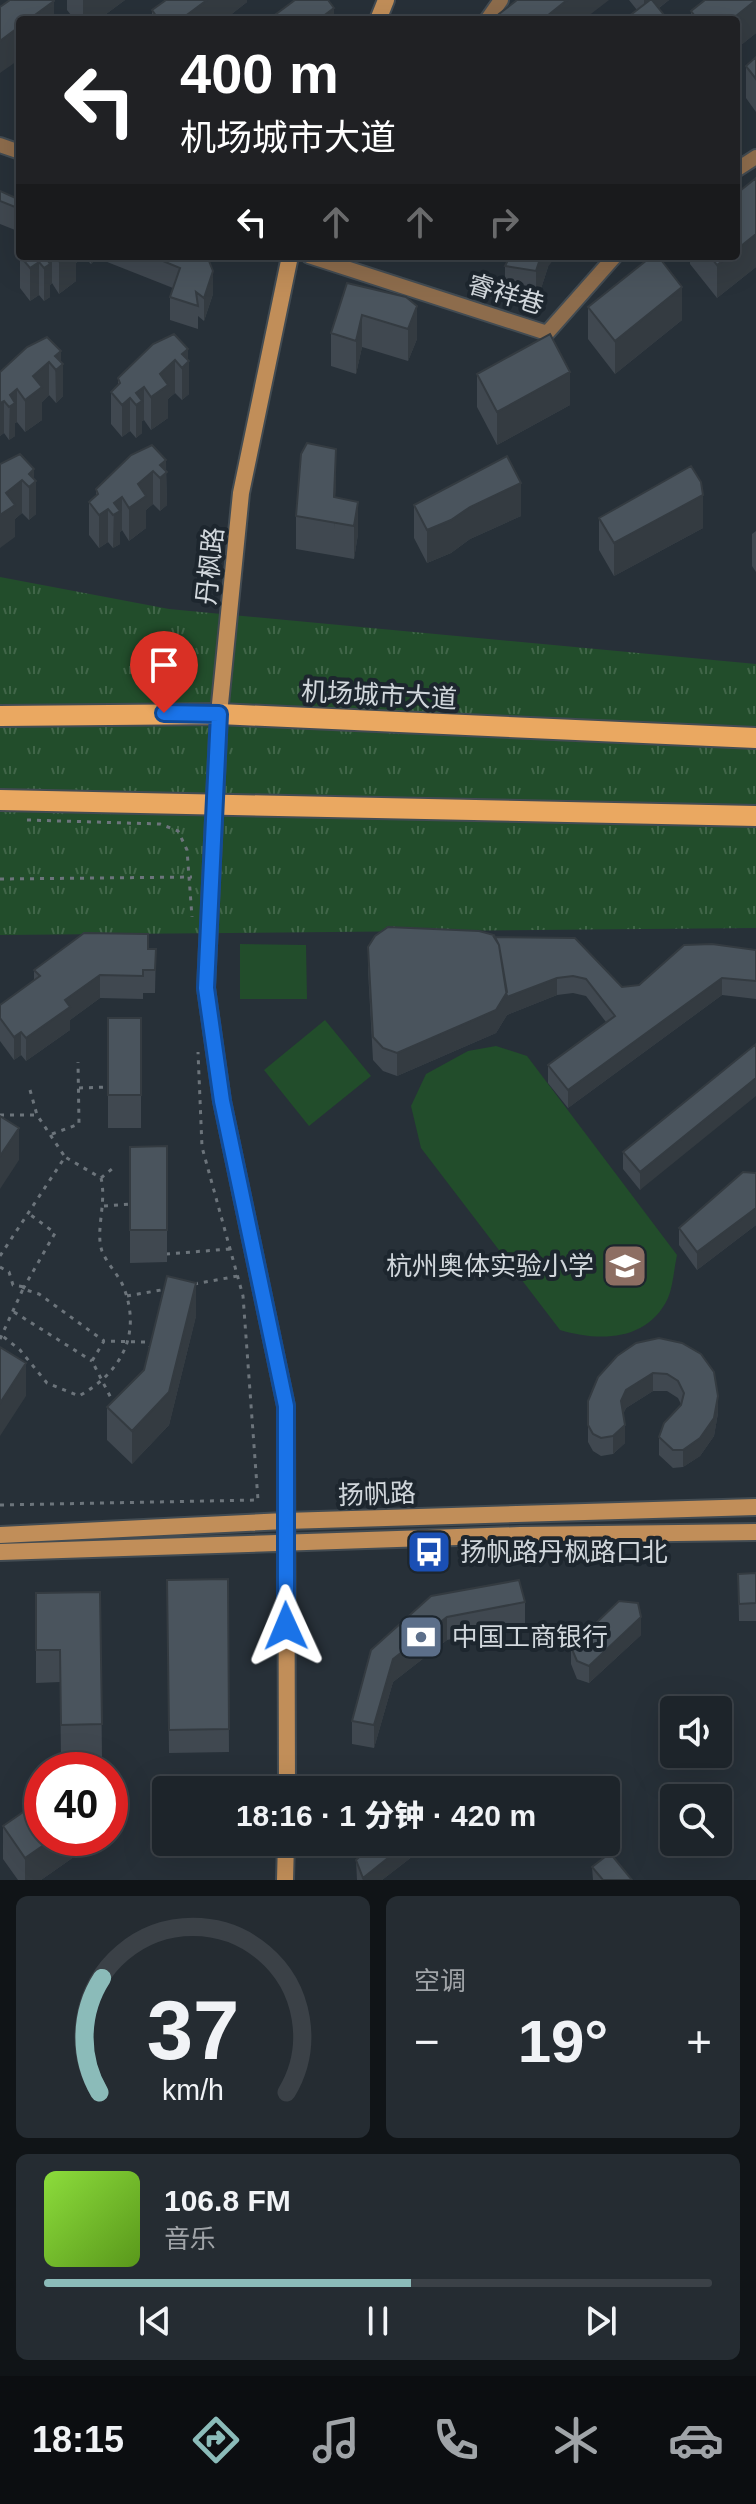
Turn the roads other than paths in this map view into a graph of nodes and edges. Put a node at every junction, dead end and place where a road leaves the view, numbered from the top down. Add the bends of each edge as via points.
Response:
1 (289, 260) edge
2 (321, 260) edge
3 (611, 260) edge
4 (219, 714) junction
5 (0, 716) edge
6 (756, 738) edge
7 (0, 800) edge
8 (217, 804) junction
9 (756, 816) edge
10 (756, 1507) edge
11 (285, 1521) junction
12 (756, 1532) edge
13 (0, 1535) edge
14 (285, 1544) junction
15 (0, 1552) edge
16 (287, 1776) edge
17 (286, 1856) edge
18 (285, 1880) edge

1 - 4 street, 丹枫路 via 241,493
2 - 3 street, 睿祥巷 via 547,333
4 - 5 main road, 机场城市大道
4 - 6 main road, 机场城市大道
4 - 8 street, 丹枫路
7 - 8 main road
8 - 9 main road
8 - 11 street, 丹枫路 via 206,988 222,1101 286,1406
10 - 11 street, 扬帆路
11 - 13 street, 扬帆路
11 - 14 street, 丹枫路
12 - 14 street
14 - 15 street
14 - 16 street, 丹枫路
17 - 18 street

